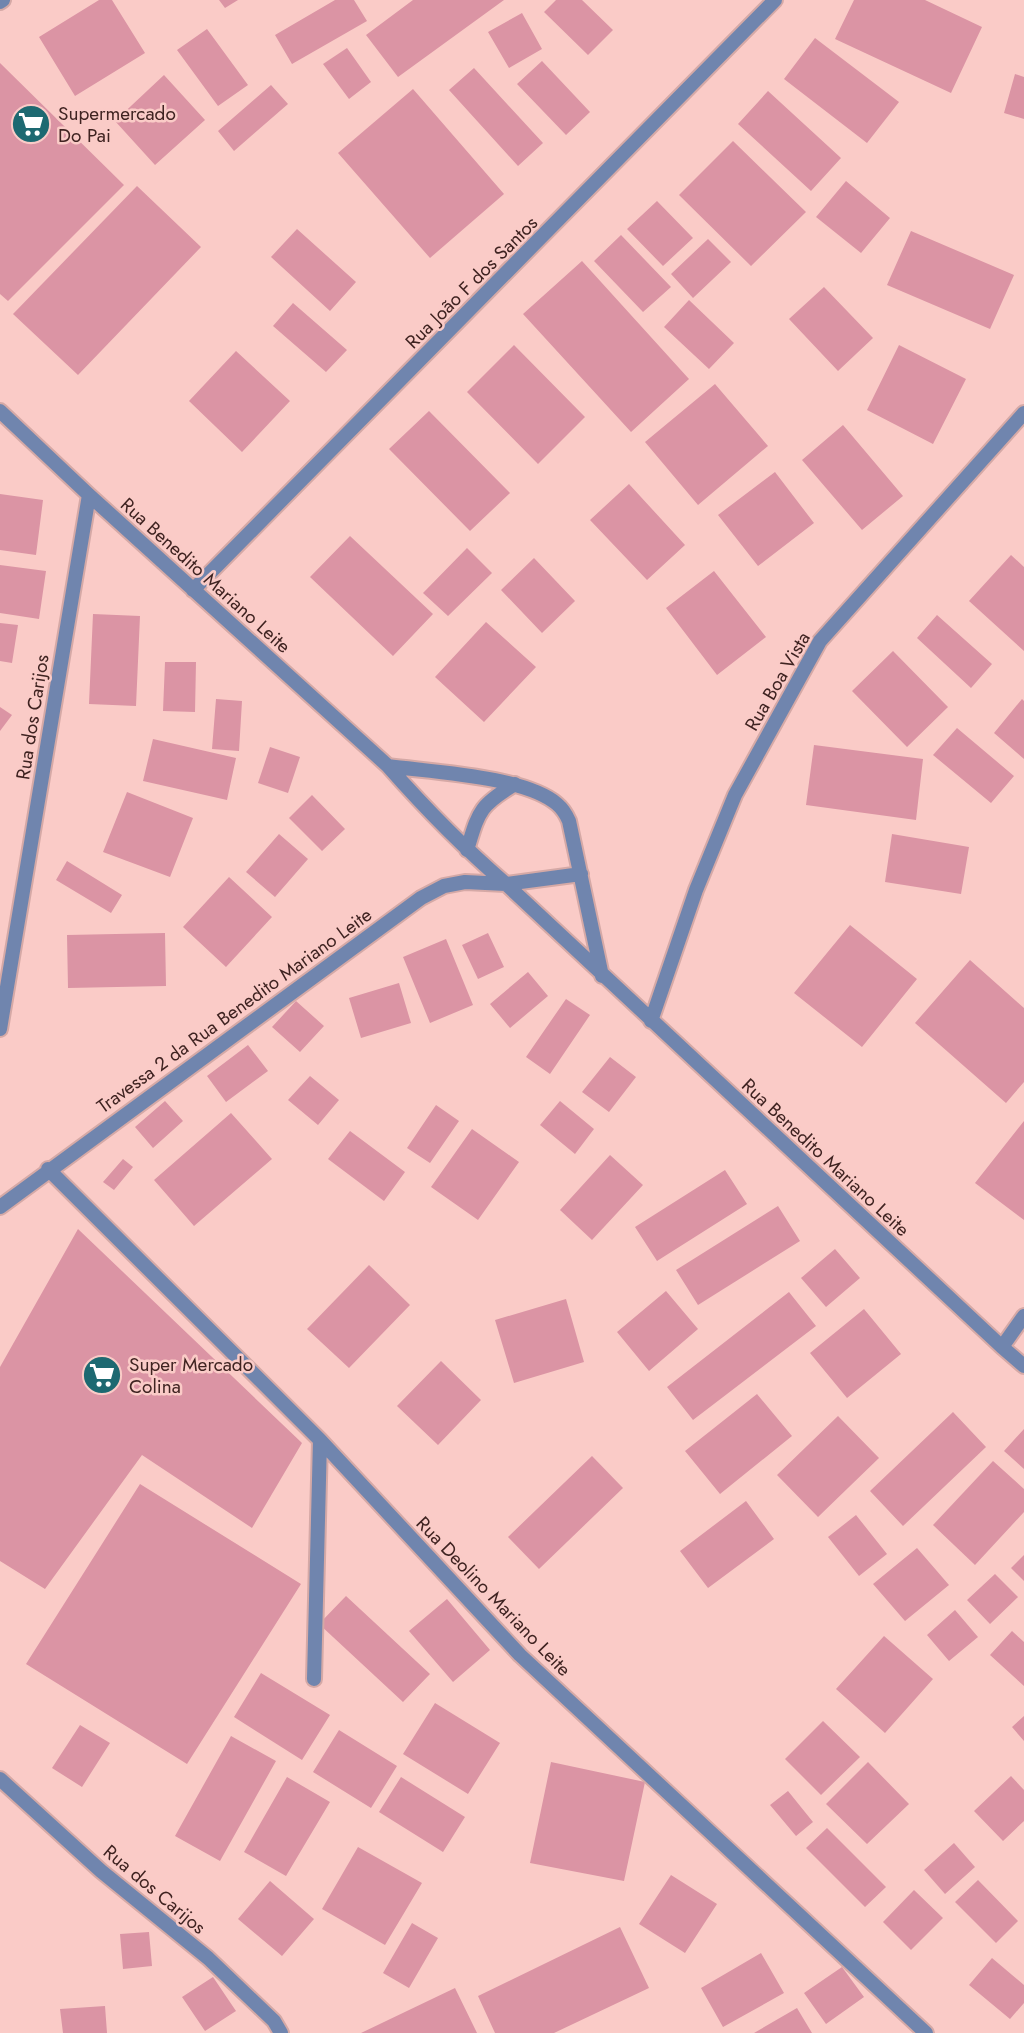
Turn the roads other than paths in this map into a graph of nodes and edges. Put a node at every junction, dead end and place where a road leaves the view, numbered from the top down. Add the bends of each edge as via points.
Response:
1 (775, 0) edge
2 (0, 411) edge
3 (1024, 413) edge
4 (89, 495) junction
5 (193, 590) junction
6 (388, 766) junction
7 (515, 784) junction
8 (467, 850) junction
9 (581, 874) junction
10 (506, 884) junction
11 (602, 976) junction
12 (651, 1021) junction
13 (0, 1029) edge
14 (48, 1169) junction
15 (0, 1207) edge
16 (1024, 1316) edge
17 (1002, 1348) junction
18 (1024, 1366) edge
19 (320, 1440) junction
20 (314, 1679) dead end
21 (0, 1779) edge
22 (281, 2033) edge
23 (926, 2033) edge

1 - 5 street, Rua João F dos Santos
2 - 4 street, Rua Benedito Mariano Leite
3 - 12 street, Rua Boa Vista via 820,641 735,795
4 - 5 street, Rua Benedito Mariano Leite
4 - 13 street, Rua dos Carijos
5 - 6 street, Rua Benedito Mariano Leite
6 - 7 street
6 - 8 street, Rua Benedito Mariano Leite
7 - 8 street via 490,800 477,817
7 - 9 street via 563,809
8 - 10 street, Rua Benedito Mariano Leite
9 - 10 street
9 - 11 street
10 - 11 street, Rua Benedito Mariano Leite
10 - 14 street, Travessa 2 da Rua Benedito Mariano Leite via 465,882 421,898
11 - 12 street, Rua Benedito Mariano Leite
12 - 17 street, Rua Benedito Mariano Leite
14 - 15 street, Travessa 2 da Rua Benedito Mariano Leite
14 - 19 street, Rua Deolino Mariano Leite
16 - 17 street
17 - 18 street, Rua Benedito Mariano Leite
19 - 20 street
19 - 23 street, Rua Deolino Mariano Leite via 520,1656
21 - 22 street, Rua dos Carijos via 101,1871 208,1958

